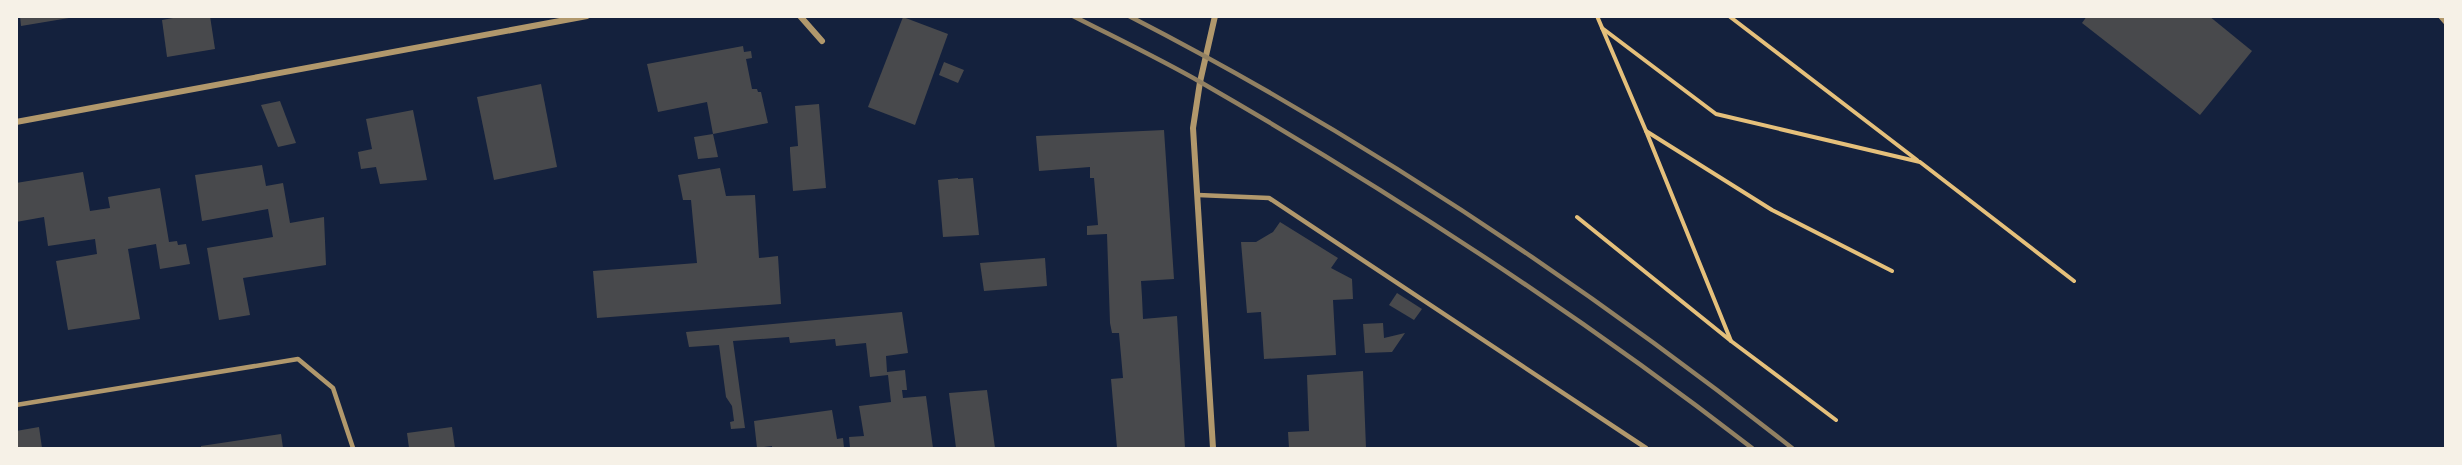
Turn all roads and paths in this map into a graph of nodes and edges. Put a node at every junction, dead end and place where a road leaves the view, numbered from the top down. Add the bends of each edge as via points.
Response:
1 (587, 16) edge
2 (800, 16) edge
3 (1215, 16) edge
4 (1596, 16) edge
5 (1729, 16) edge
6 (2440, 16) edge
7 (2445, 23) edge
8 (1602, 28) junction
9 (822, 40) dead end
10 (16, 122) edge
11 (1646, 131) junction
12 (1920, 162) junction
13 (1198, 195) junction
14 (1577, 217) dead end
15 (1892, 271) dead end
16 (2074, 281) dead end
17 (1731, 341) junction
18 (16, 405) edge
19 (1836, 420) dead end
20 (353, 448) edge
21 (1213, 448) edge
22 (1646, 448) edge

1 - 10 street
2 - 9 street
3 - 13 street via 1193,128
4 - 8 path
5 - 12 path
6 - 7 lane
8 - 11 path
8 - 12 path via 1716,114
11 - 15 path via 1773,210
11 - 17 path
12 - 16 path
13 - 21 street
13 - 22 lane via 1269,198
14 - 17 path
17 - 19 path
18 - 20 lane via 298,359 333,388

